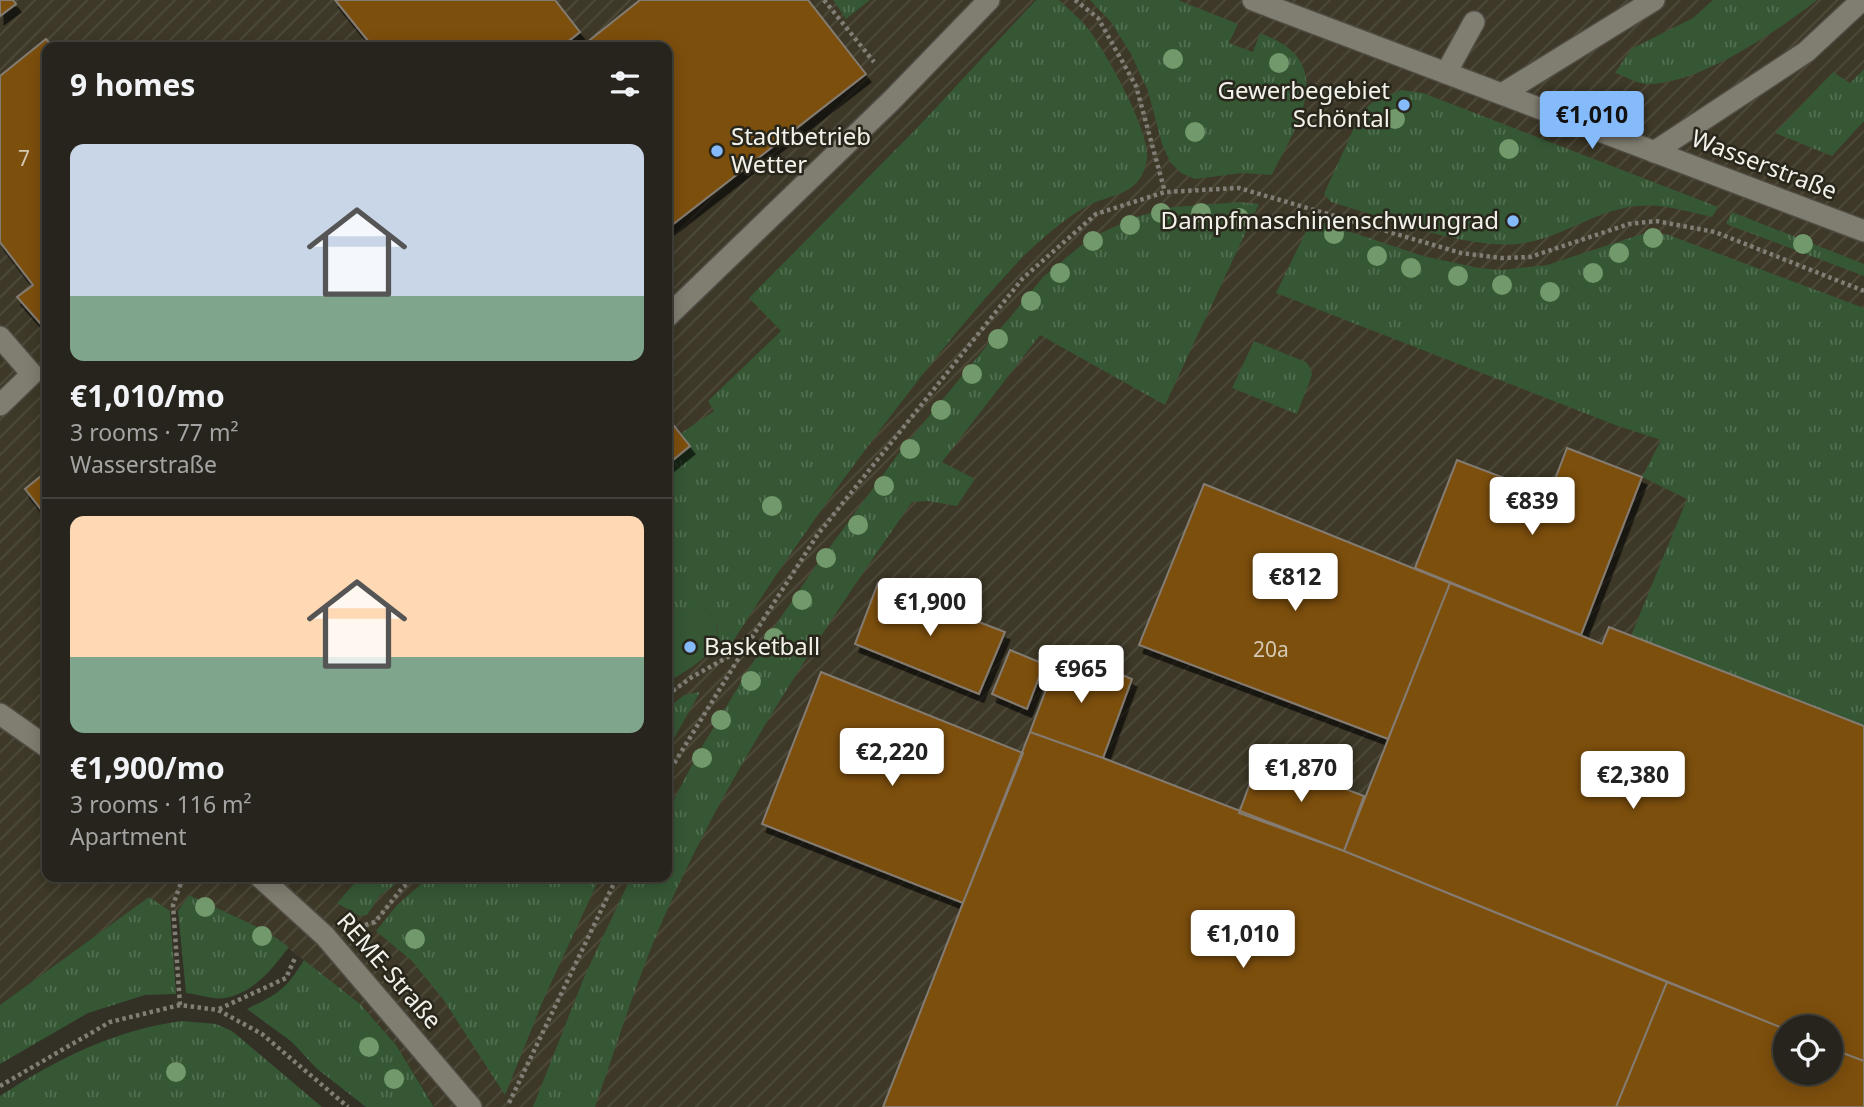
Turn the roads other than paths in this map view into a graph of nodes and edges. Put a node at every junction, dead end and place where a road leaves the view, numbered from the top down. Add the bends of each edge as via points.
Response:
1 (989, 0) edge
2 (1253, 0) edge
3 (1654, 0) edge
4 (1862, 0) edge
5 (1474, 22) dead end
6 (1446, 73) junction
7 (1502, 94) junction
8 (1654, 152) junction
9 (1864, 231) edge
10 (672, 312) edge
11 (0, 337) edge
12 (0, 405) edge
13 (0, 714) edge
14 (42, 743) edge
15 (266, 882) edge
16 (471, 1107) edge

1 - 10 street
2 - 6 street, Wasserstraße
3 - 7 street
4 - 8 street via 1806,52
5 - 6 street
6 - 7 street, Wasserstraße
7 - 8 street, Wasserstraße
8 - 9 street, Wasserstraße
11 - 12 street via 32,374
13 - 14 street
15 - 16 street, REME-Straße via 326,936

